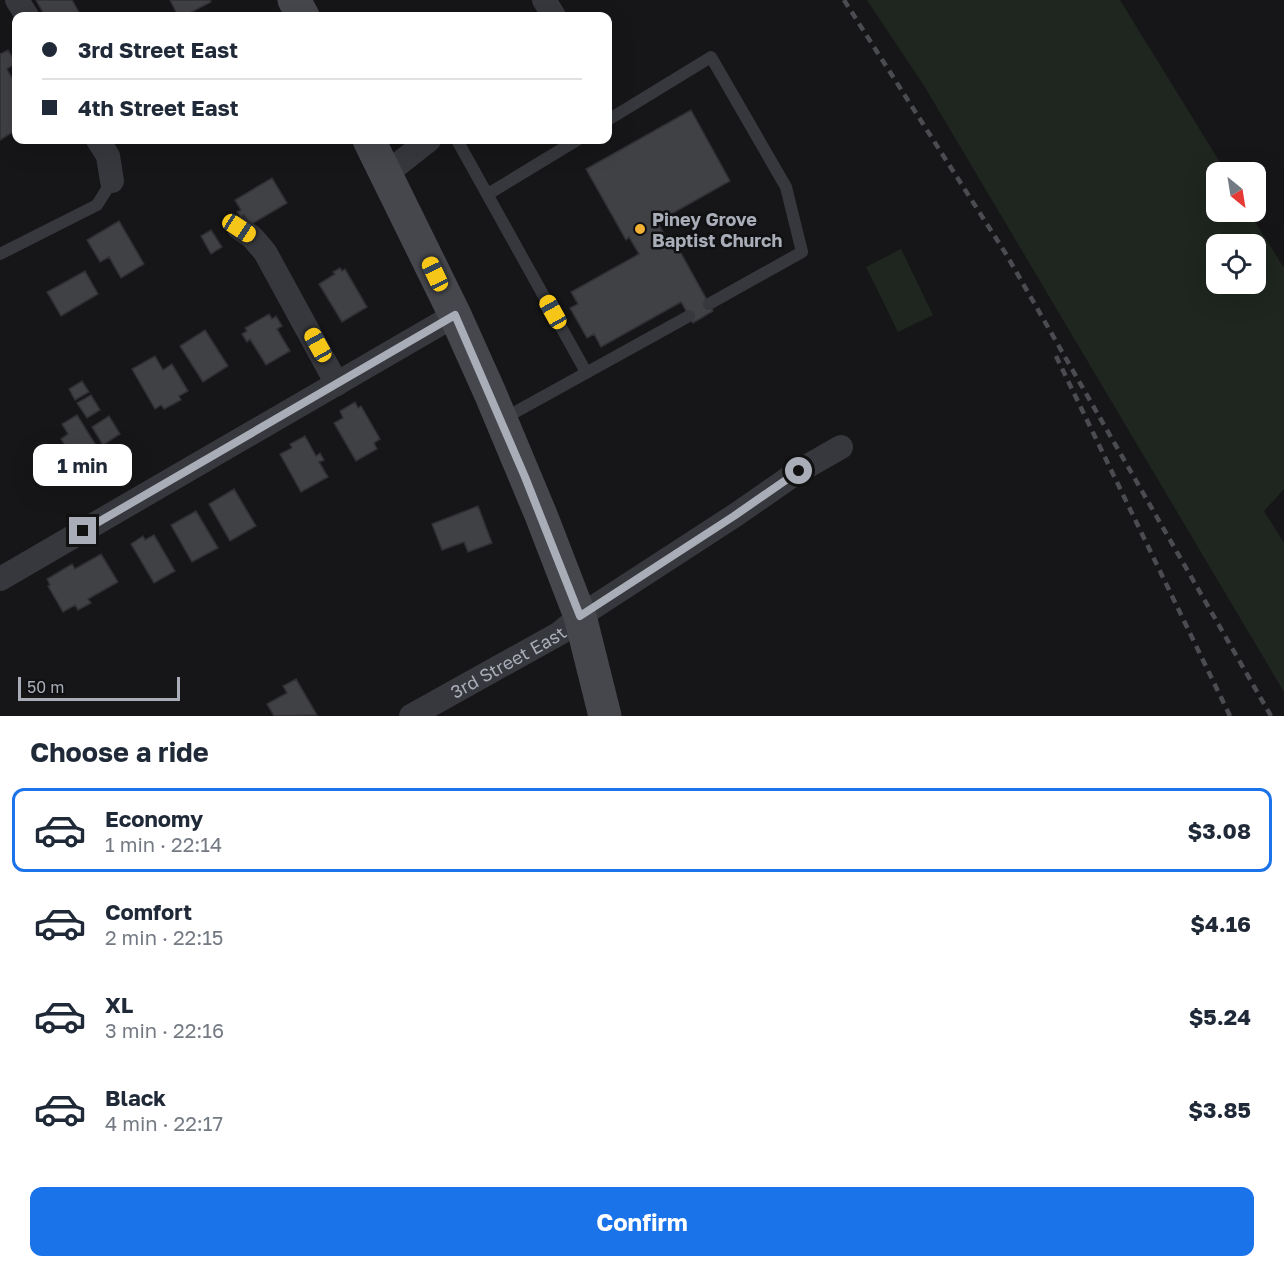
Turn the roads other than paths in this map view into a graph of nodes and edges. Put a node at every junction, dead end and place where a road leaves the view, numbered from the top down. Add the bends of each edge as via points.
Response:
1 (612, 118) edge
2 (100, 144) edge
3 (371, 144) edge
4 (424, 144) edge
5 (459, 144) edge
6 (569, 144) edge
7 (387, 173) junction
8 (112, 181) joint
9 (488, 194) junction
10 (239, 228) dead end
11 (0, 254) edge
12 (709, 304) dead end
13 (455, 315) junction
14 (689, 316) dead end
15 (586, 372) junction
16 (337, 384) junction
17 (501, 420) junction
18 (842, 447) dead end
19 (0, 579) edge
20 (580, 616) junction
21 (411, 716) edge
22 (605, 716) edge

1 - 12 lane via 711,57 786,187 802,252
2 - 8 street via 108,156
3 - 7 main road
4 - 7 street
5 - 9 lane
6 - 9 lane
7 - 13 main road
8 - 11 lane via 97,205
9 - 15 lane
10 - 16 street via 265,252
13 - 16 street
13 - 17 main road
14 - 15 lane
15 - 17 lane
16 - 19 street
17 - 20 main road
18 - 20 street, 3rd Street East via 799,471
20 - 21 street, 3rd Street East via 560,633
20 - 22 main road

